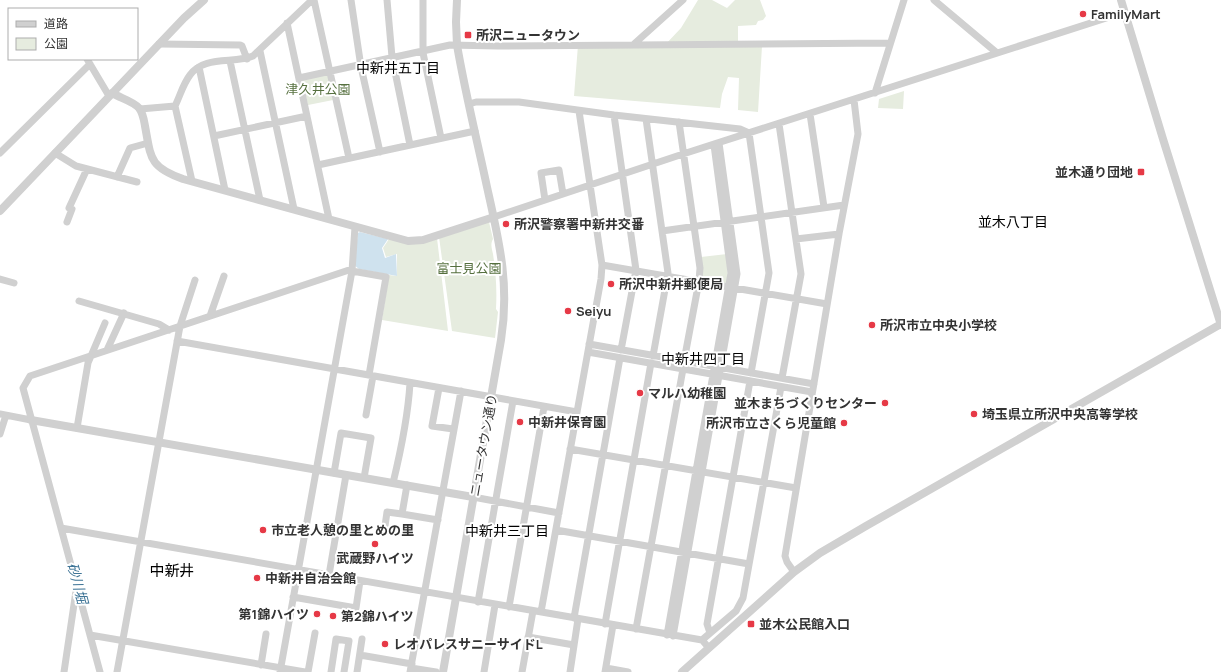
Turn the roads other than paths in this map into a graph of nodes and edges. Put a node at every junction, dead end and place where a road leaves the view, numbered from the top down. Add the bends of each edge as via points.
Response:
1 (204, 0) edge
2 (313, 0) edge
3 (351, 0) edge
4 (387, 0) edge
5 (423, 0) edge
6 (458, 0) edge
7 (683, 0) edge
8 (904, 0) edge
9 (934, 0) edge
10 (1121, 0) edge
11 (1125, 12) junction
12 (287, 23) junction
13 (890, 43) junction
14 (159, 44) junction
15 (634, 44) junction
16 (457, 45) junction
17 (423, 50) junction
18 (260, 51) junction
19 (997, 53) junction
20 (392, 58) junction
21 (247, 59) junction
22 (230, 61) junction
23 (88, 62) edge
24 (361, 64) junction
25 (199, 67) junction
26 (330, 71) junction
27 (299, 78) junction
28 (875, 93) junction
29 (111, 95) junction
30 (854, 100) junction
31 (469, 104) junction
32 (175, 106) junction
33 (140, 109) junction
34 (579, 111) junction
35 (810, 114) junction
36 (614, 115) junction
37 (307, 116) junction
38 (646, 119) junction
39 (679, 122) junction
40 (276, 123) junction
41 (779, 124) junction
42 (245, 130) junction
43 (475, 131) junction
44 (749, 133) junction
45 (214, 136) junction
46 (442, 138) junction
47 (148, 143) junction
48 (716, 144) junction
49 (410, 145) junction
50 (380, 152) junction
51 (0, 153) edge
52 (55, 153) junction
53 (683, 154) junction
54 (349, 158) junction
55 (318, 165) junction
56 (653, 165) junction
57 (87, 169) junction
58 (622, 175) junction
59 (117, 177) junction
60 (192, 181) junction
61 (137, 182) dead end
62 (590, 185) junction
63 (225, 190) junction
64 (563, 194) junction
65 (260, 200) junction
66 (545, 200) junction
67 (844, 205) junction
68 (824, 207) junction
69 (294, 209) junction
70 (0, 211) edge
71 (792, 212) junction
72 (494, 217) junction
73 (761, 217) junction
74 (329, 219) junction
75 (67, 222) dead end
76 (727, 222) junction
77 (694, 226) junction
78 (355, 227) junction
79 (662, 231) junction
80 (839, 234) junction
81 (796, 239) junction
82 (602, 264) junction
83 (352, 270) junction
84 (636, 270) junction
85 (224, 276) dead end
86 (667, 276) junction
87 (0, 279) edge
88 (195, 280) dead end
89 (699, 281) junction
90 (14, 283) dead end
91 (732, 287) junction
92 (766, 293) junction
93 (796, 298) junction
94 (79, 301) dead end
95 (827, 304) junction
96 (124, 313) junction
97 (210, 316) junction
98 (105, 323) dead end
99 (1221, 325) edge
100 (180, 326) junction
101 (169, 330) junction
102 (177, 341) junction
103 (589, 344) junction
104 (107, 350) junction
105 (621, 350) junction
106 (588, 352) junction
107 (90, 356) junction
108 (653, 356) junction
109 (620, 358) junction
110 (684, 361) junction
111 (651, 364) junction
112 (718, 367) junction
113 (333, 369) junction
114 (683, 369) junction
115 (751, 373) junction
116 (716, 375) junction
117 (371, 376) junction
118 (782, 378) junction
119 (750, 381) junction
120 (410, 383) junction
121 (814, 384) junction
122 (781, 387) junction
123 (439, 388) junction
124 (461, 391) junction
125 (812, 392) junction
126 (491, 397) junction
127 (514, 401) junction
128 (544, 407) junction
129 (577, 412) junction
130 (3, 414) edge
131 (366, 414) dead end
132 (31, 420) junction
133 (76, 428) junction
134 (453, 429) junction
135 (0, 434) edge
136 (159, 442) junction
137 (570, 448) junction
138 (604, 454) junction
139 (634, 460) junction
140 (665, 465) junction
141 (316, 470) junction
142 (699, 471) junction
143 (334, 473) junction
144 (346, 475) junction
145 (733, 477) junction
146 (364, 478) junction
147 (393, 483) junction
148 (764, 483) junction
149 (407, 486) junction
150 (796, 488) junction
151 (443, 492) junction
152 (473, 497) junction
153 (495, 501) junction
154 (527, 507) junction
155 (559, 513) junction
156 (402, 514) junction
157 (438, 520) junction
158 (385, 526) dead end
159 (61, 528) junction
160 (556, 530) junction
161 (589, 535) junction
162 (620, 541) junction
163 (140, 542) junction
164 (651, 547) junction
165 (684, 552) junction
166 (718, 558) junction
167 (749, 564) junction
168 (298, 570) junction
169 (794, 572) junction
170 (329, 575) junction
171 (360, 581) junction
172 (77, 587) junction
173 (425, 592) junction
174 (293, 597) junction
175 (456, 598) junction
176 (478, 602) junction
177 (495, 605) junction
178 (509, 607) junction
179 (533, 611) junction
180 (541, 612) junction
181 (576, 618) junction
182 (606, 624) junction
183 (613, 625) junction
184 (636, 629) junction
185 (315, 633) dead end
186 (266, 634) dead end
187 (710, 634) junction
188 (90, 635) junction
189 (670, 635) junction
190 (528, 637) junction
191 (123, 640) junction
192 (362, 640) dead end
193 (702, 640) junction
194 (574, 645) junction
195 (709, 648) junction
196 (360, 655) junction
197 (260, 665) junction
198 (411, 668) edge
199 (281, 670) edge
200 (606, 670) edge
201 (64, 672) edge
202 (100, 672) edge
203 (117, 672) edge
204 (301, 672) edge
205 (308, 672) edge
206 (331, 672) edge
207 (344, 672) edge
208 (357, 672) edge
209 (436, 672) edge
210 (443, 672) edge
211 (484, 672) edge
212 (522, 672) edge
213 (570, 672) edge
214 (628, 672) edge
215 (682, 672) edge

1 - 14 street
2 - 12 street
2 - 26 street
3 - 24 street
4 - 20 street
5 - 17 street
6 - 16 street, ニュータウン通り
7 - 15 street
8 - 13 street
9 - 19 street
10 - 11 street
11 - 19 street
11 - 99 street
12 - 18 street
12 - 27 street
13 - 15 street
13 - 28 street
14 - 21 street via 240,45
14 - 29 street
15 - 16 street
16 - 17 street via 450,44
16 - 31 street, ニュータウン通り
17 - 20 street
17 - 46 street
18 - 21 street
18 - 40 street
19 - 28 street
20 - 24 street
20 - 49 street
21 - 22 street
22 - 25 street
22 - 42 street
23 - 29 street
23 - 51 street
24 - 26 street
24 - 50 street
25 - 32 street via 190,74
25 - 45 street
26 - 27 street
26 - 54 street
27 - 37 street
28 - 30 street
29 - 33 street
29 - 52 street
30 - 35 street
30 - 67 street via 858,134
31 - 34 street via 519,102
31 - 43 street, ニュータウン通り
32 - 33 street
32 - 60 street
33 - 47 street
34 - 36 street
34 - 62 street
35 - 41 street
35 - 68 street
36 - 38 street
36 - 58 street
37 - 40 street
37 - 55 street
38 - 39 street
38 - 56 street
39 - 44 street via 740,129
39 - 53 street
40 - 42 street
40 - 69 street
41 - 44 street
41 - 71 street
42 - 45 street
42 - 65 street
43 - 46 street
43 - 72 street, ニュータウン通り
44 - 48 street
44 - 73 street
45 - 63 street
46 - 49 street
47 - 59 street via 130,148
47 - 60 street via 152,157 161,169
48 - 53 street
48 - 76 street
49 - 50 street
50 - 54 street
52 - 57 street via 76,166
52 - 70 street
53 - 56 street
53 - 77 street
54 - 55 street
55 - 74 street
56 - 58 street
56 - 79 street
57 - 59 street
57 - 75 street via 69,208 72,209
58 - 62 street
58 - 84 street
59 - 61 street
60 - 63 street
62 - 64 street
62 - 82 street
63 - 65 street
64 - 66 street
64 - 66 street via 559,170 542,173
65 - 69 street
66 - 72 street
67 - 68 street
67 - 80 street
68 - 71 street
69 - 74 street
71 - 73 street
71 - 81 street
72 - 78 street via 416,241
72 - 126 street, ニュータウン通り via 505,296 502,333
73 - 76 street
73 - 92 street via 769,273
74 - 78 street
76 - 77 street
76 - 91 street
77 - 79 street
77 - 89 street via 700,268
78 - 83 street
79 - 86 street
80 - 81 street
80 - 95 street
81 - 93 street via 800,274
82 - 84 street
82 - 103 street
83 - 97 street
83 - 113 street
83 - 117 street via 386,277
84 - 86 street
84 - 105 street
85 - 97 street
86 - 89 street
86 - 108 street
87 - 90 street
88 - 100 street
89 - 91 street
89 - 110 street
91 - 92 street
91 - 112 street
92 - 93 street
92 - 115 street
93 - 95 street
93 - 118 street
94 - 96 street
95 - 121 street
96 - 101 street via 159,324
96 - 104 street
97 - 100 street
98 - 107 street
99 - 169 street via 860,529
100 - 101 street
100 - 102 street
101 - 104 street
102 - 113 street
102 - 136 street
103 - 105 street
103 - 106 street
104 - 107 street
105 - 108 street
106 - 109 street
106 - 129 street
107 - 132 street via 30,376 23,388
107 - 133 street
108 - 110 street
109 - 111 street
109 - 138 street
110 - 112 street
111 - 114 street
111 - 139 street
112 - 115 street
112 - 116 street
113 - 117 street
113 - 141 street
114 - 116 street
114 - 140 street
115 - 118 street
116 - 119 street
116 - 142 street
117 - 120 street
117 - 131 street
118 - 121 street
119 - 122 street
119 - 145 street
120 - 123 street
120 - 147 street via 404,438
121 - 125 street
122 - 125 street
122 - 148 street
123 - 124 street
123 - 134 street via 432,426
124 - 126 street
124 - 134 street
125 - 150 street
126 - 127 street
126 - 152 street, ニュータウン通り
127 - 128 street
127 - 153 street
128 - 129 street
128 - 154 street
129 - 137 street
130 - 132 street
130 - 135 street
132 - 133 street
132 - 159 street
133 - 136 street
134 - 151 street
136 - 141 street
136 - 163 street
137 - 138 street
137 - 155 street
138 - 139 street
138 - 161 street
139 - 140 street
139 - 162 street
140 - 142 street
140 - 164 street
141 - 143 street
141 - 168 street
142 - 145 street
142 - 165 street
143 - 144 street
143 - 146 street via 341,433 371,438
144 - 146 street
144 - 170 street
145 - 148 street
145 - 166 street
146 - 147 street
147 - 149 street
148 - 150 street
148 - 167 street
149 - 151 street
149 - 156 street
150 - 169 street via 785,556
151 - 152 street
151 - 157 street
152 - 153 street
152 - 175 street, ニュータウン通り
153 - 154 street
153 - 176 street
154 - 155 street
154 - 178 street
155 - 160 street
156 - 157 street
156 - 158 street via 387,512
157 - 173 street
159 - 163 street
159 - 172 street
160 - 161 street
160 - 180 street
161 - 162 street
161 - 181 street
162 - 164 street
162 - 182 street
163 - 168 street
163 - 191 street
164 - 165 street
164 - 184 street
165 - 166 street
165 - 189 street
166 - 167 street
166 - 187 street via 707,624
167 - 187 street via 741,603 736,611
168 - 170 street
168 - 174 street
169 - 195 street
170 - 171 street
171 - 173 street
171 - 174 street via 356,608
172 - 188 street
172 - 201 street
173 - 175 street
173 - 198 street
174 - 199 street
175 - 176 street
175 - 210 street, ニュータウン通り
176 - 177 street
177 - 178 street
177 - 211 street
178 - 179 street
179 - 180 street
179 - 190 street
180 - 181 street
181 - 182 street
181 - 194 street
182 - 183 street
183 - 184 street
183 - 200 street
184 - 189 street
185 - 205 street
186 - 197 street
187 - 193 street
188 - 191 street
188 - 202 street
189 - 193 street
190 - 194 street
190 - 212 street
191 - 197 street
191 - 203 street
192 - 196 street
193 - 195 street
194 - 213 street
195 - 215 street
196 - 198 street
196 - 208 street
197 - 199 street
198 - 209 street
199 - 204 street
200 - 214 street
206 - 207 street via 336,639 349,641

